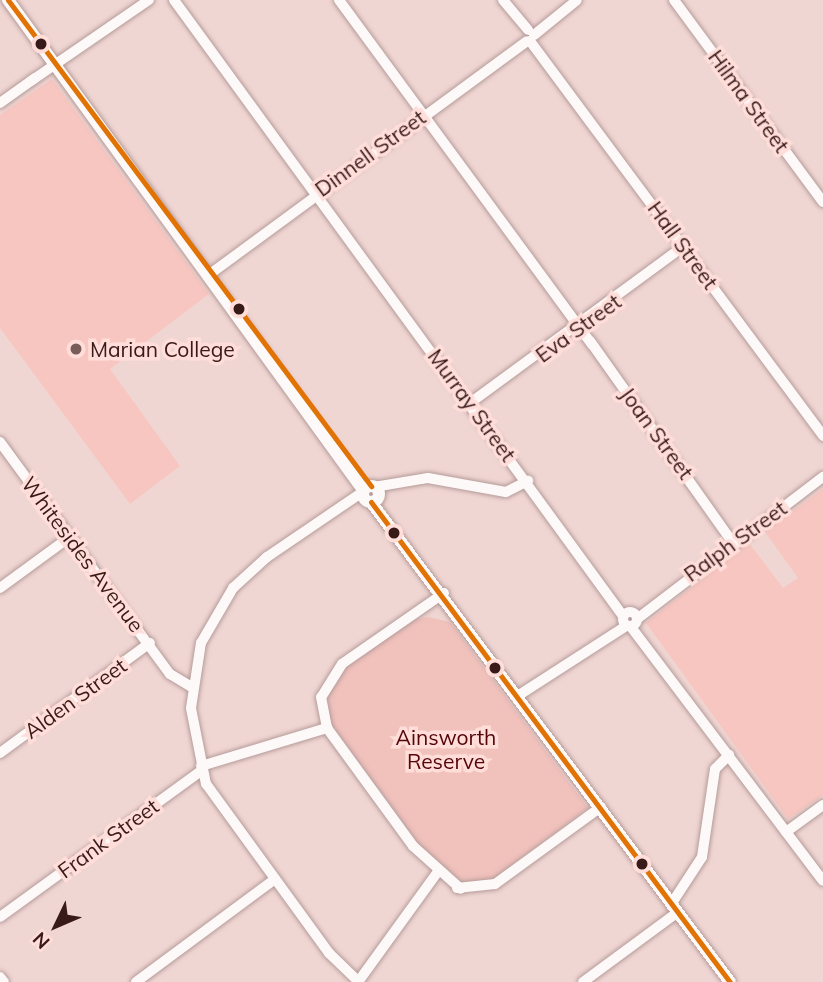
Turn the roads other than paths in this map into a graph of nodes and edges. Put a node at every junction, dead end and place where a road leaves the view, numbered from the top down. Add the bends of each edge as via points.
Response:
1 (8, 0) edge
2 (149, 0) edge
3 (174, 0) edge
4 (339, 0) edge
5 (503, 0) edge
6 (577, 0) edge
7 (674, 0) edge
8 (529, 36) junction
9 (55, 65) junction
10 (0, 103) edge
11 (423, 114) junction
12 (316, 192) junction
13 (823, 202) edge
14 (686, 249) junction
15 (208, 272) junction
16 (579, 328) junction
17 (472, 406) junction
18 (823, 436) edge
19 (0, 442) edge
20 (823, 477) edge
21 (528, 481) junction
22 (371, 494) junction
23 (71, 536) junction
24 (736, 541) junction
25 (0, 588) edge
26 (444, 593) junction
27 (630, 619) junction
28 (150, 643) junction
29 (192, 682) junction
30 (522, 699) junction
31 (327, 728) junction
32 (0, 753) edge
33 (731, 758) junction
34 (203, 772) junction
35 (823, 806) edge
36 (601, 807) junction
37 (786, 832) junction
38 (435, 876) junction
39 (275, 879) junction
40 (823, 881) edge
41 (675, 908) junction
42 (0, 917) edge
43 (0, 977) edge
44 (4, 982) edge
45 (136, 982) edge
46 (359, 982) edge
47 (583, 982) edge
48 (730, 982) edge

1 - 9 street
2 - 9 street
3 - 12 street, Murray Street
4 - 11 street, Joan Street
5 - 8 street, Hall Street
6 - 8 street, Dinnell Street
7 - 13 street, Hilma Street
8 - 11 street, Dinnell Street
8 - 14 street, Hall Street
9 - 10 street
9 - 15 street
11 - 12 street, Dinnell Street
11 - 16 street, Joan Street
12 - 15 street, Dinnell Street
12 - 17 street, Murray Street
14 - 16 street, Eva Street
14 - 18 street, Hall Street
15 - 22 street
16 - 17 street, Eva Street
16 - 24 street, Joan Street
17 - 21 street, Murray Street
19 - 23 street, Whitesides Avenue
20 - 24 street, Ralph Street
21 - 22 street via 506,492 448,479 395,482
21 - 27 street, Murray Street
22 - 26 street
22 - 29 street via 345,502 233,588 206,632
23 - 25 street
23 - 28 street, Whitesides Avenue
24 - 27 street, Ralph Street
26 - 30 street
26 - 31 street via 329,678 321,697
27 - 30 street, Ralph Street
27 - 33 street, Murray Street
28 - 29 street, Whitesides Avenue via 166,666
28 - 32 street, Alden Street
29 - 34 street
30 - 36 street
31 - 34 street, Frank Street
31 - 38 street
33 - 37 street, Murray Street
33 - 41 street via 714,774 702,857
34 - 39 street
34 - 42 street, Frank Street
35 - 37 street
36 - 38 street via 495,884 461,889
36 - 41 street
37 - 40 street, Murray Street
38 - 46 street
39 - 45 street
39 - 46 street
41 - 47 street
41 - 48 street
43 - 44 street

